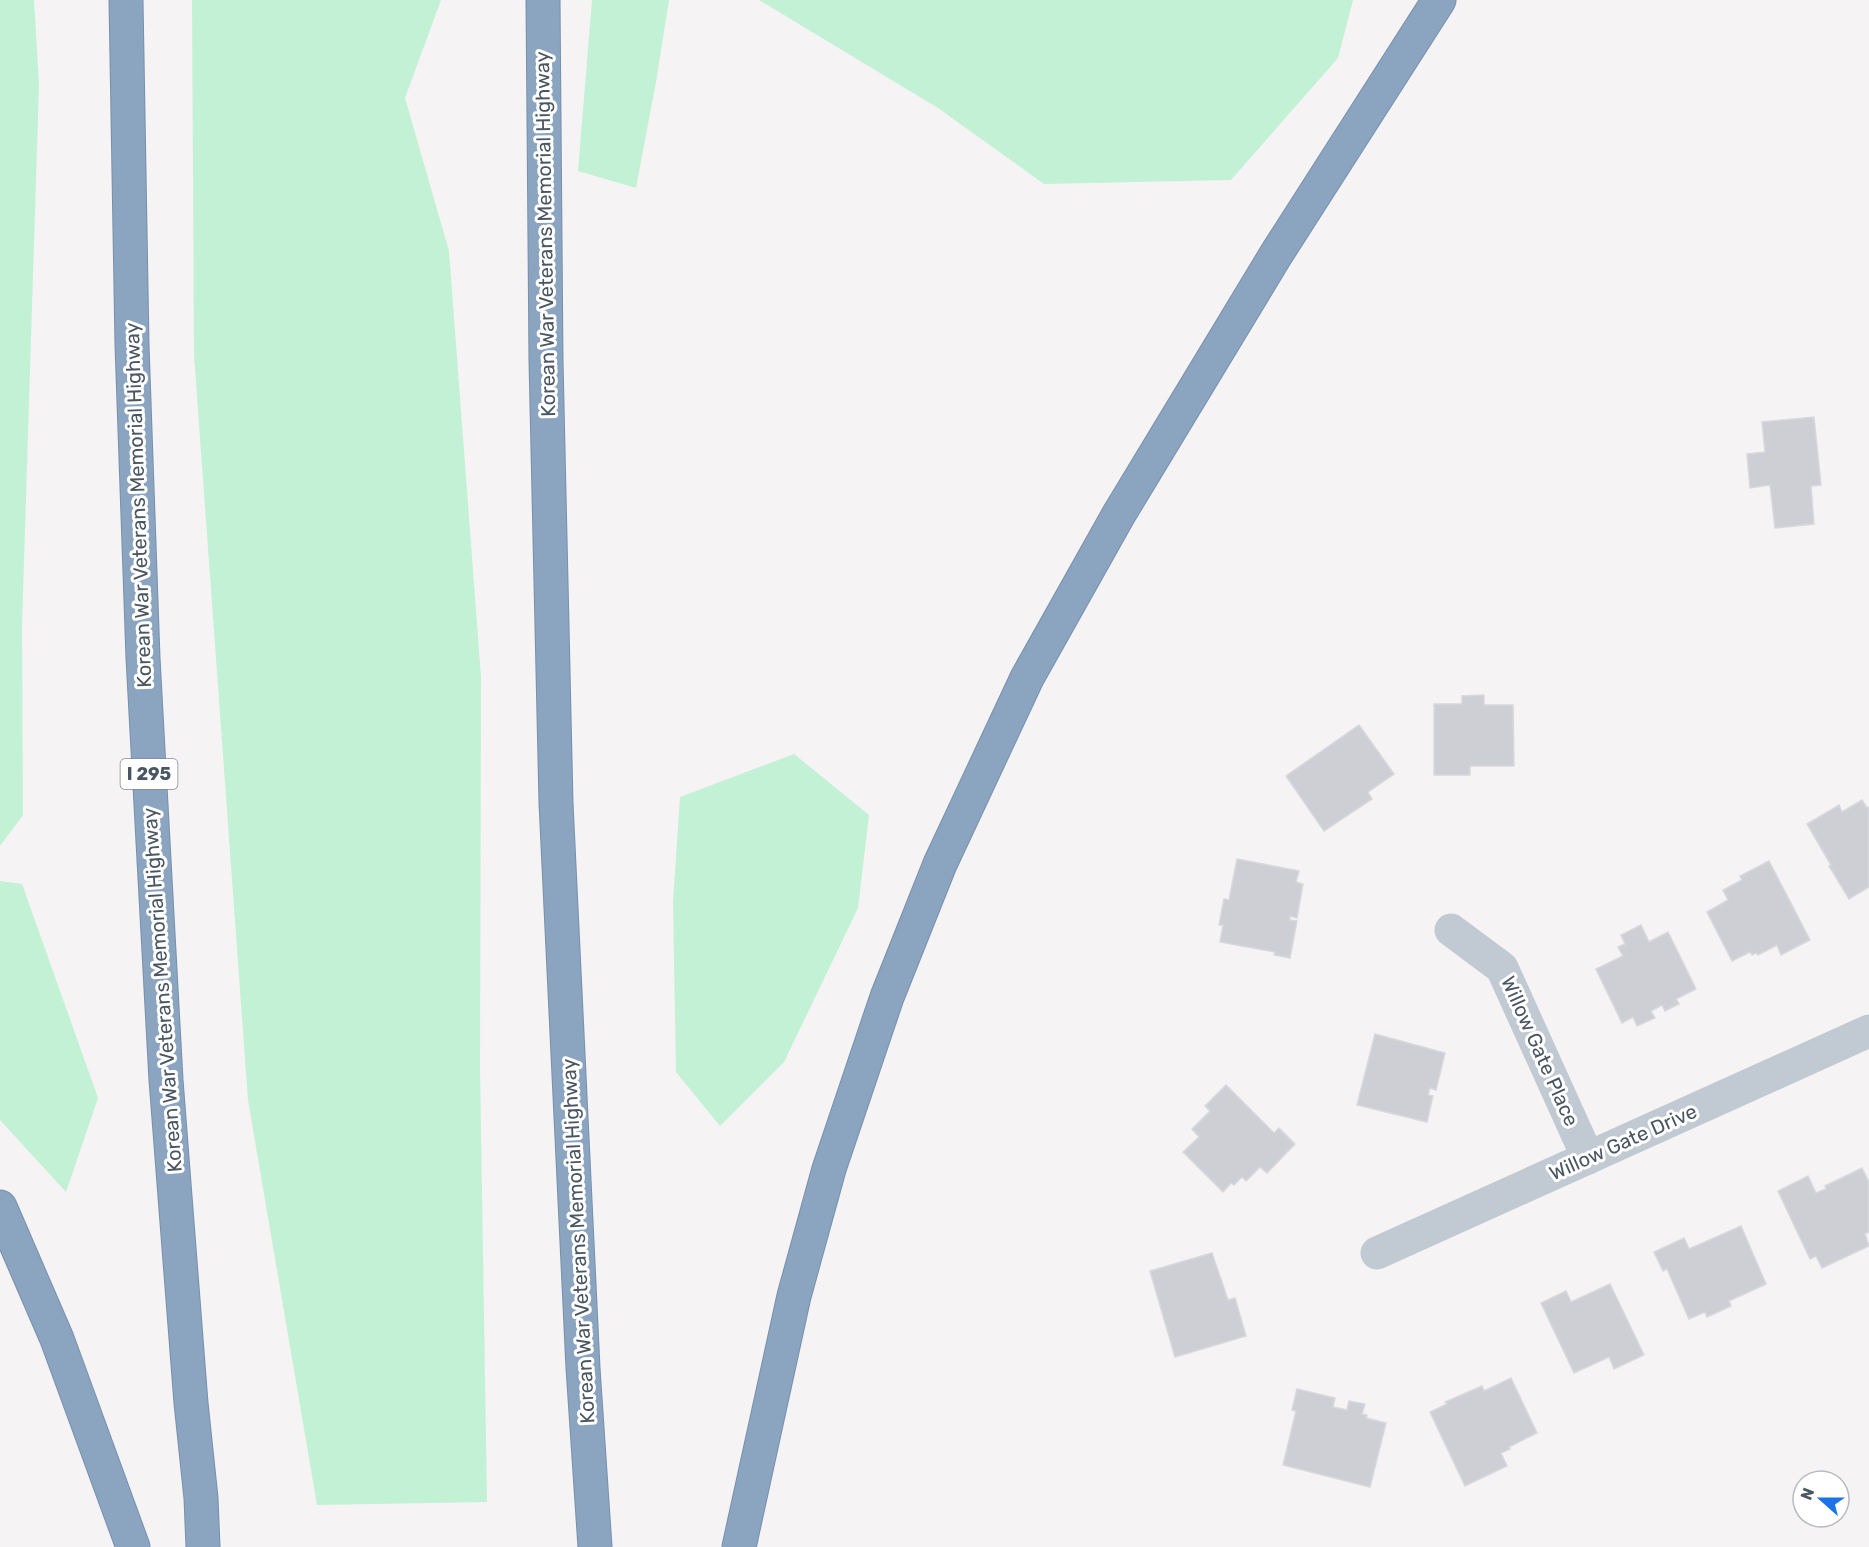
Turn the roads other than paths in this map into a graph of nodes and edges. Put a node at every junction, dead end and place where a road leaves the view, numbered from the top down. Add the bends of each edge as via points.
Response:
1 (126, 0) edge
2 (543, 0) edge
3 (1439, 0) edge
4 (1451, 930) dead end
5 (1869, 1031) edge
6 (1588, 1158) junction
7 (0, 1207) edge
8 (1377, 1253) dead end
9 (133, 1547) edge
10 (202, 1547) edge
11 (596, 1547) edge
12 (739, 1547) edge

1 - 10 highway, Korean War Veterans Memorial Highway / I 295 via 143,658 166,1080
2 - 11 highway, Korean War Veterans Memorial Highway via 556,803 583,1368
3 - 12 highway via 1277,253 1119,514 1027,678 940,864 887,997 829,1169 794,1296
4 - 6 street, Willow Gate Place via 1502,968
5 - 6 street, Willow Gate Drive
6 - 8 street, Willow Gate Drive
7 - 9 highway via 57,1338

